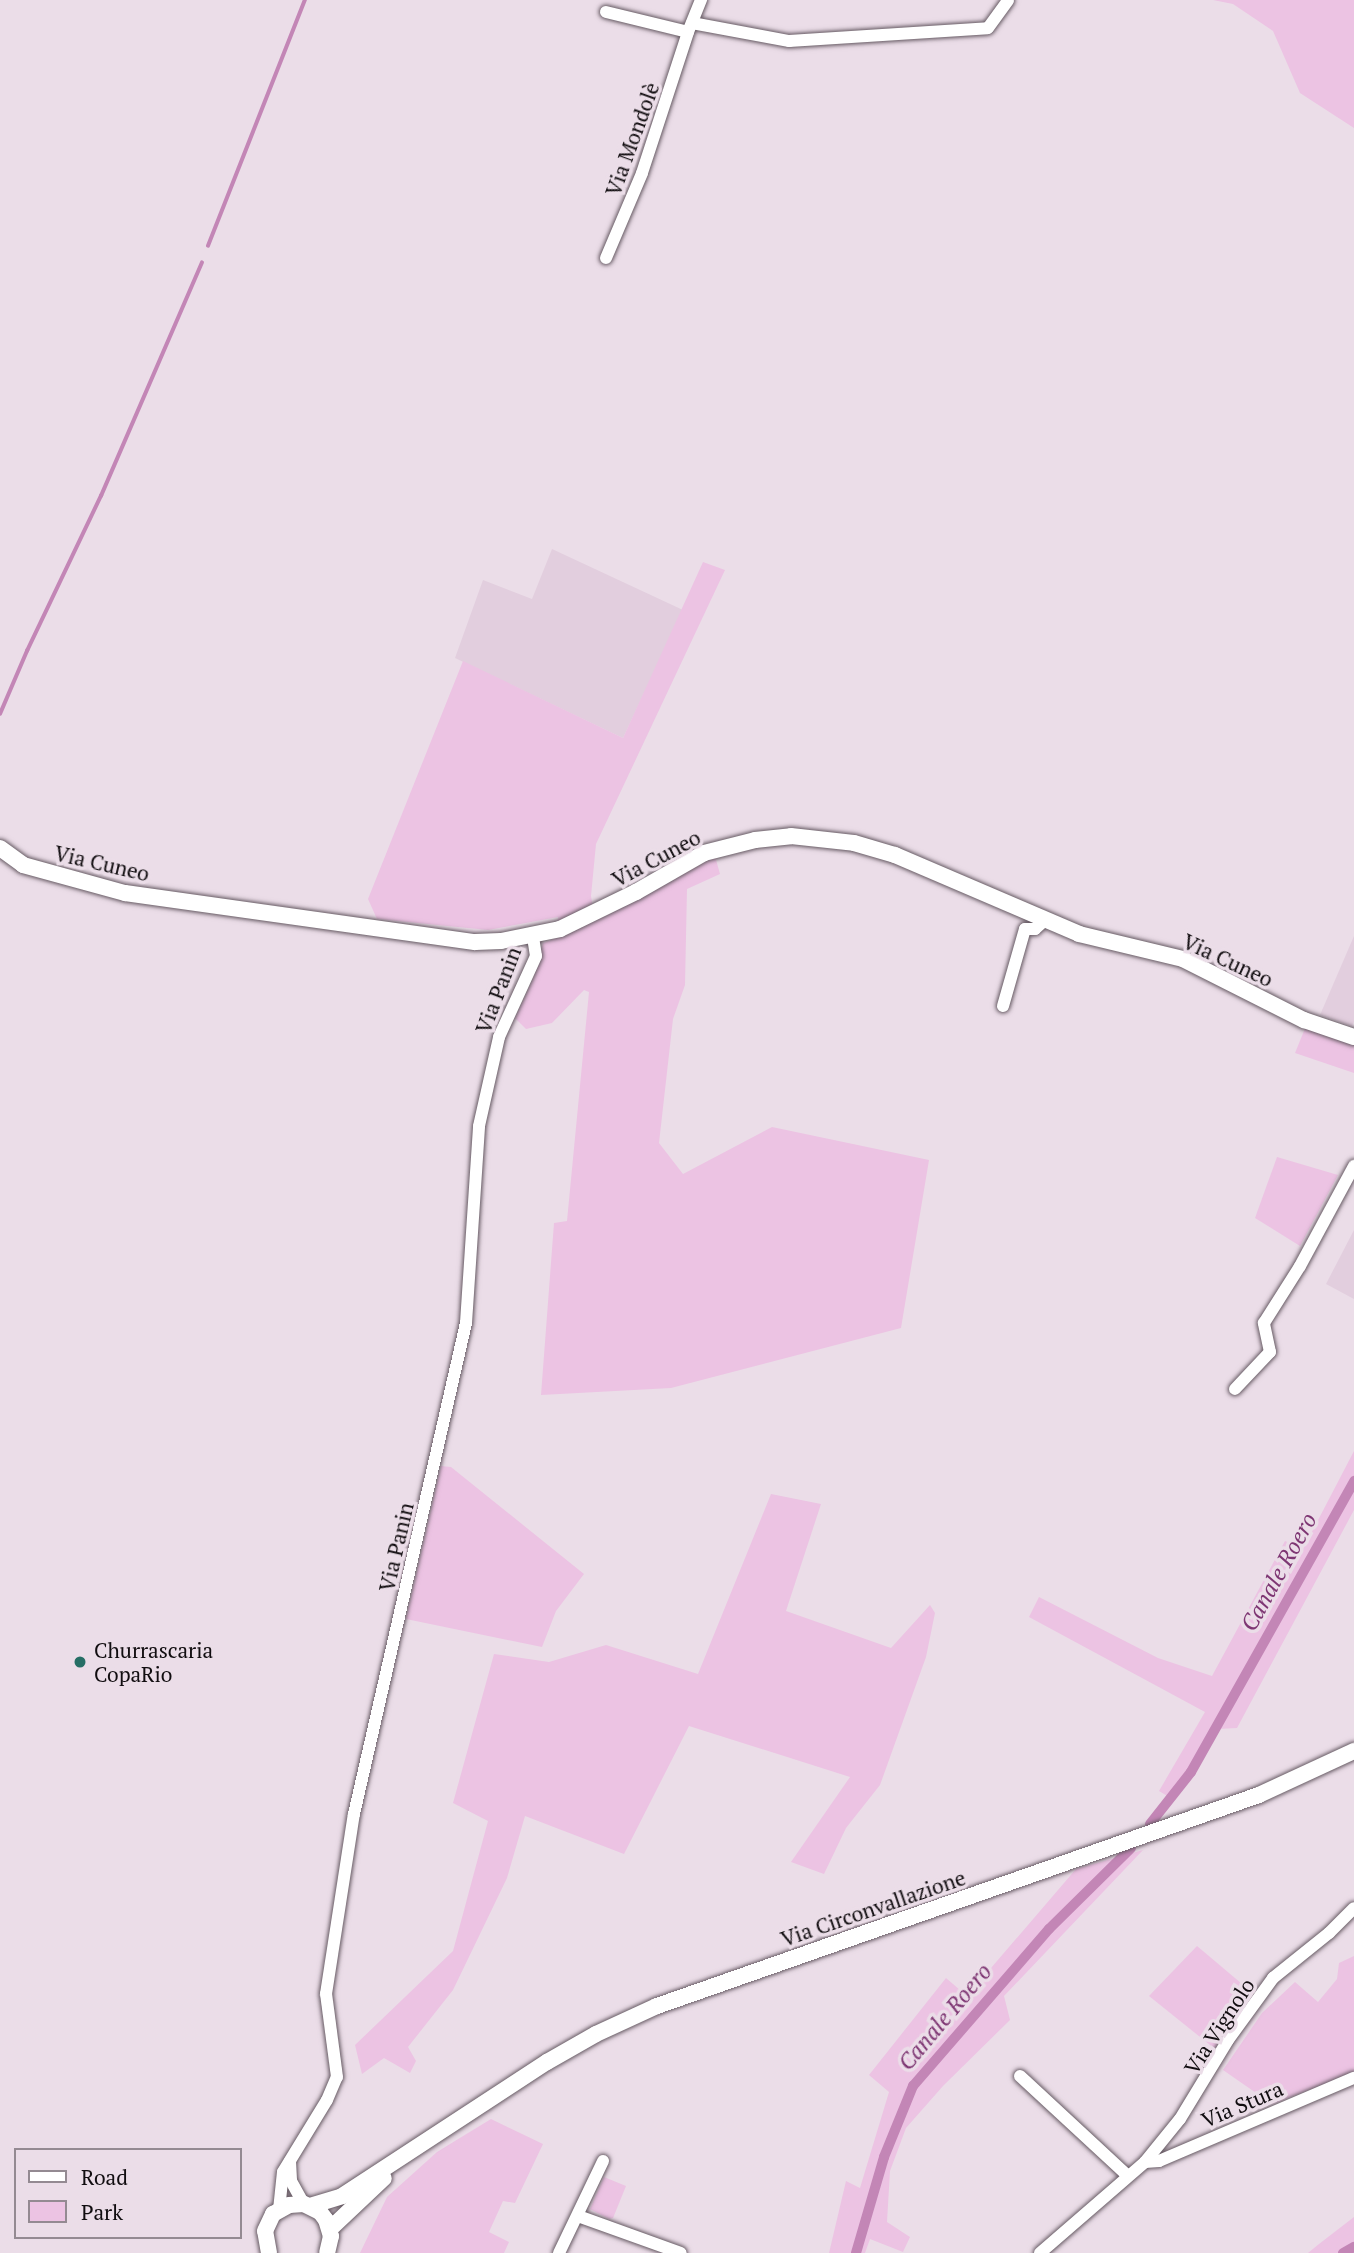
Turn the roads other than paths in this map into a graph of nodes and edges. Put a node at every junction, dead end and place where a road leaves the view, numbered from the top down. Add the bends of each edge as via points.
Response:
1 (701, 0) edge
2 (1008, 0) edge
3 (606, 12) dead end
4 (690, 28) junction
5 (606, 258) dead end
6 (0, 848) edge
7 (1020, 909) junction
8 (1045, 920) junction
9 (1025, 929) junction
10 (533, 936) junction
11 (1003, 1006) dead end
12 (1354, 1037) edge
13 (1354, 1166) edge
14 (1235, 1389) dead end
15 (1354, 1751) edge
16 (1354, 1908) edge
17 (1020, 2076) dead end
18 (1354, 2078) edge
19 (425, 2143) junction
20 (290, 2161) junction
21 (603, 2161) dead end
22 (1145, 2162) junction
23 (1128, 2176) junction
24 (307, 2205) junction
25 (279, 2210) junction
26 (578, 2216) junction
27 (330, 2245) edge
28 (660, 2249) edge
29 (269, 2253) edge
30 (559, 2253) edge
31 (681, 2253) edge
32 (1040, 2253) edge

1 - 4 street, Via Mondolè
2 - 4 street via 988,28 822,41
3 - 4 street
4 - 5 street, Via Mondolè via 642,173
6 - 10 street, Via Cuneo via 23,865 125,893 447,939 501,941
7 - 8 street, Via Cuneo
7 - 9 street
7 - 10 street, Via Cuneo via 874,849 790,836 704,853 593,914
8 - 9 street via 1035,929
8 - 12 street, Via Cuneo via 1107,943 1183,960 1304,1020
9 - 11 street
10 - 20 street, Via Panin via 536,956 499,1037 478,1126 466,1323 352,1826 326,1994 337,2077
13 - 14 street via 1264,1323 1270,1352
15 - 19 street, Via Circonvallazione via 1259,1795 657,2006 547,2062
16 - 22 street, Via Vignolo via 1273,1978 1180,2119
17 - 23 street
18 - 22 street, Via Stura via 1158,2161
19 - 24 street, Via Circonvallazione via 342,2196
19 - 27 street, Via Circonvallazione
20 - 24 street via 291,2181
20 - 25 street, Via Panin via 283,2172
21 - 26 street
22 - 23 street, Via Vignolo
23 - 32 street, Via Vignolo
24 - 25 street, Via Circonvallazione
24 - 27 street via 320,2212
25 - 29 street via 265,2231
26 - 28 street
26 - 30 street
28 - 31 street

